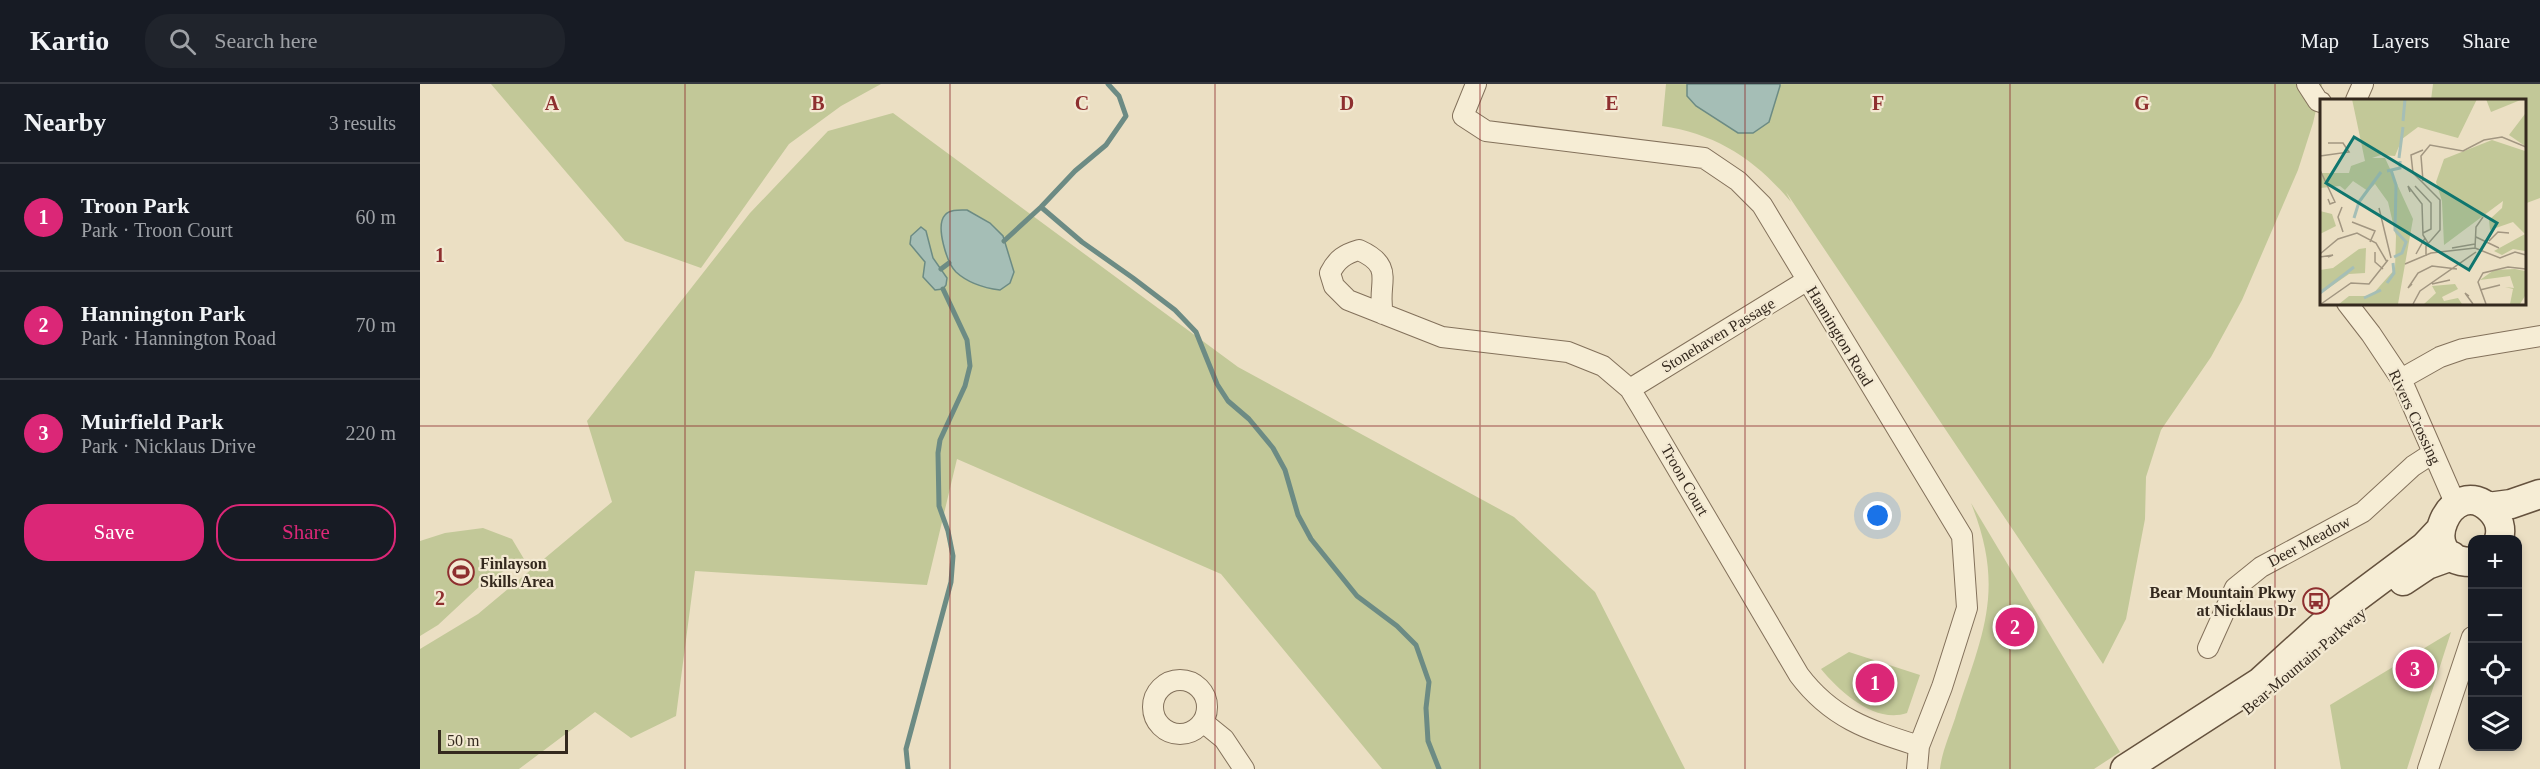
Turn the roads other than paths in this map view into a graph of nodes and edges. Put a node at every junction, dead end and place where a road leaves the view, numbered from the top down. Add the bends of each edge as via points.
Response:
1 (1476, 84) edge
2 (2307, 84) edge
3 (2363, 84) edge
4 (2356, 99) edge
5 (2320, 102) edge
6 (1806, 281) junction
7 (2348, 304) edge
8 (1383, 314) dead end
9 (2540, 336) edge
10 (2401, 380) junction
11 (1630, 390) junction
12 (2433, 453) junction
13 (2540, 494) edge
14 (2456, 504) junction
15 (2488, 507) junction
16 (2540, 512) edge
17 (2440, 530) junction
18 (2500, 535) edge
19 (2505, 535) edge
20 (2464, 564) edge
21 (2470, 643) edge
22 (2208, 648) dead end
23 (1203, 722) dead end
24 (1919, 746) junction
25 (1244, 769) edge
26 (1917, 769) edge
27 (2125, 769) edge
28 (2157, 769) edge
29 (2428, 769) edge

1 - 6 street, Hannington Road via 1463,116 1486,131 1704,158 1738,181 1762,205
2 - 5 street
3 - 4 street
6 - 11 street, Stonehaven Passage
6 - 24 street, Hannington Road via 1962,536 1967,608
7 - 10 street, Rivers Crossing
8 - 11 street, Troon Court via 1442,337 1568,352 1602,366
9 - 10 street via 2463,349 2440,357
10 - 12 street, Rivers Crossing
11 - 24 street, Troon Court via 1811,692 1851,722
12 - 14 street, Rivers Crossing
12 - 22 street, Deer Meadow via 2363,512 2261,567 2235,588
13 - 15 street
14 - 15 street via 2468,501
14 - 17 street, Bear Mountain Parkway via 2442,519
15 - 18 street via 2496,515
16 - 19 street
17 - 20 street via 2445,549
17 - 27 street, Bear Mountain Parkway via 2424,547 2337,612 2260,682
20 - 28 street, Bear Mountain Parkway via 2427,565 2400,582 2268,696
21 - 29 street
23 - 25 street via 1224,739
24 - 26 street, Hannington Road

